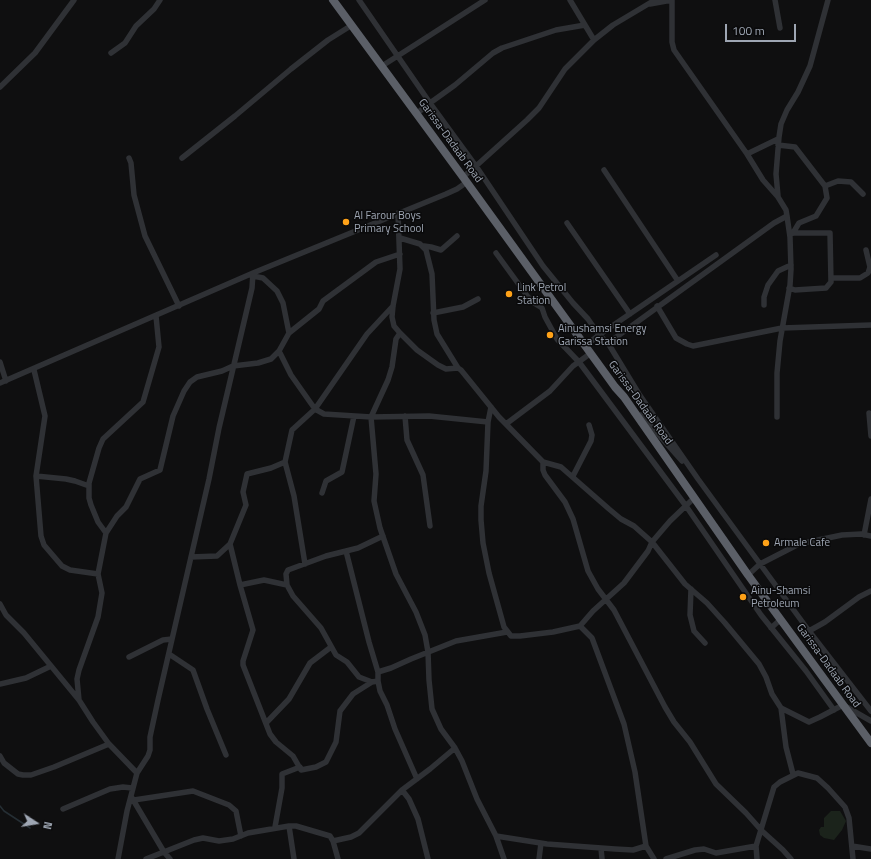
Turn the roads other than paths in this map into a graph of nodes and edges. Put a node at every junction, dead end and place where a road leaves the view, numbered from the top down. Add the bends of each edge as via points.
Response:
1 (74, 0) edge
2 (160, 0) edge
3 (333, 0) edge
4 (359, 0) edge
5 (485, 0) edge
6 (570, 0) edge
7 (672, 0) edge
8 (776, 0) edge
9 (828, 0) edge
10 (652, 2) edge
11 (352, 25) junction
12 (585, 25) junction
13 (780, 28) dead end
14 (594, 40) junction
15 (111, 53) dead end
16 (398, 55) junction
17 (382, 66) junction
18 (0, 87) edge
19 (430, 103) junction
20 (416, 114) junction
21 (778, 142) junction
22 (747, 154) junction
23 (129, 158) dead end
24 (182, 158) dead end
25 (476, 166) junction
26 (604, 170) dead end
27 (465, 179) junction
28 (825, 186) junction
29 (863, 194) dead end
30 (778, 198) junction
31 (398, 213) junction
32 (787, 216) junction
33 (567, 223) dead end
34 (791, 233) junction
35 (457, 236) dead end
36 (400, 238) junction
37 (424, 246) junction
38 (866, 250) dead end
39 (496, 253) dead end
40 (400, 254) junction
41 (716, 255) dead end
42 (791, 265) junction
43 (253, 275) junction
44 (831, 278) junction
45 (678, 281) junction
46 (789, 288) junction
47 (478, 299) dead end
48 (764, 305) dead end
49 (179, 306) junction
50 (393, 306) junction
51 (657, 306) junction
52 (433, 313) junction
53 (630, 314) junction
54 (156, 316) junction
55 (871, 325) edge
56 (782, 328) junction
57 (289, 333) junction
58 (400, 333) junction
59 (599, 334) junction
60 (608, 343) junction
61 (586, 346) junction
62 (279, 351) junction
63 (591, 353) junction
64 (0, 362) edge
65 (579, 362) junction
66 (234, 366) junction
67 (458, 368) junction
68 (34, 370) junction
69 (6, 381) junction
70 (0, 383) edge
71 (624, 397) junction
72 (491, 407) junction
73 (315, 409) junction
74 (869, 413) dead end
75 (354, 416) junction
76 (405, 416) junction
77 (371, 417) junction
78 (777, 417) dead end
79 (488, 422) junction
80 (506, 424) junction
81 (589, 425) dead end
82 (871, 436) edge
83 (285, 462) junction
84 (543, 462) junction
85 (36, 476) junction
86 (573, 476) junction
87 (698, 479) junction
88 (89, 486) junction
89 (322, 493) dead end
90 (694, 498) junction
91 (871, 499) edge
92 (686, 506) junction
93 (430, 526) dead end
94 (106, 533) junction
95 (864, 535) junction
96 (383, 536) junction
97 (871, 536) edge
98 (652, 542) junction
99 (230, 544) junction
100 (346, 551) junction
101 (191, 557) junction
102 (305, 564) junction
103 (760, 564) junction
104 (98, 574) junction
105 (748, 575) junction
106 (287, 585) junction
107 (240, 586) junction
108 (691, 589) junction
109 (871, 591) edge
110 (606, 600) junction
111 (0, 604) edge
112 (781, 620) junction
113 (580, 626) junction
114 (770, 628) junction
115 (809, 631) junction
116 (507, 632) junction
117 (172, 639) junction
118 (705, 643) dead end
119 (331, 647) junction
120 (428, 652) junction
121 (169, 654) junction
122 (129, 657) dead end
123 (51, 666) junction
124 (378, 672) junction
125 (375, 681) junction
126 (0, 684) edge
127 (79, 700) junction
128 (843, 705) junction
129 (782, 708) junction
130 (834, 710) junction
131 (871, 711) edge
132 (871, 721) edge
133 (266, 723) junction
134 (871, 743) edge
135 (110, 744) junction
136 (455, 748) junction
137 (226, 755) dead end
138 (0, 756) edge
139 (300, 767) junction
140 (137, 772) junction
141 (793, 774) junction
142 (417, 778) junction
143 (132, 788) junction
144 (402, 790) junction
145 (132, 798) junction
146 (63, 809) dead end
147 (289, 826) junction
148 (275, 828) junction
149 (762, 831) junction
150 (241, 836) junction
151 (496, 836) junction
152 (334, 842) junction
153 (541, 843) junction
154 (646, 846) junction
155 (756, 846) junction
156 (852, 846) junction
157 (601, 848) junction
158 (871, 849) edge
159 (164, 852) junction
160 (118, 859) edge
161 (146, 859) edge
162 (170, 859) edge
163 (294, 859) edge
164 (338, 859) edge
165 (428, 859) edge
166 (504, 859) edge
167 (539, 859) edge
168 (602, 859) edge
169 (654, 859) edge
170 (666, 859) edge
171 (757, 859) edge
172 (791, 859) edge
173 (853, 859) edge

1 - 18 street via 35,53
2 - 15 street via 136,26 125,43
3 - 11 highway, Garissa-Dadaab Road
4 - 16 street
5 - 16 street via 458,20
6 - 12 street
7 - 10 street
7 - 22 street via 674,50
8 - 13 street
9 - 21 street via 810,66 781,124
10 - 14 street
11 - 17 highway, Garissa-Dadaab Road
11 - 24 street via 328,40
12 - 14 street
12 - 19 street via 556,30 502,48
14 - 25 street via 565,69 539,108
16 - 17 street
16 - 19 street
17 - 20 highway, Garissa-Dadaab Road
19 - 20 street
19 - 25 street
20 - 27 highway, Garissa-Dadaab Road
21 - 22 street
21 - 28 street via 795,147
21 - 30 street
22 - 30 street
23 - 49 street via 134,195 145,236
25 - 27 street
25 - 59 street via 543,266
26 - 45 street
27 - 31 street via 457,189
27 - 61 highway, Garissa-Dadaab Road
28 - 29 street via 838,181 851,182
28 - 34 street via 827,198 816,216 799,222
30 - 32 street
31 - 36 street
31 - 43 street
32 - 34 street
32 - 51 street
33 - 53 street
34 - 42 street
34 - 44 street via 830,233
35 - 37 street via 441,250
36 - 37 street
36 - 40 street
37 - 52 street via 432,274
38 - 44 street via 870,268 868,273 860,278
39 - 65 street via 528,296 542,308 544,317 557,339
40 - 50 street
40 - 57 street via 376,262 363,271 323,301 319,309
41 - 45 street
42 - 46 street
42 - 48 street via 778,271 768,285
43 - 49 street
43 - 57 street via 263,278 277,291 283,303
43 - 66 street
44 - 46 street via 826,288
45 - 53 street
46 - 56 street
47 - 52 street via 463,307
49 - 54 street
50 - 58 street via 394,326
50 - 73 street via 368,334
51 - 56 street via 676,338 693,346
51 - 60 street
52 - 67 street via 437,334
53 - 59 street
54 - 68 street
54 - 88 street via 159,347 142,402 103,439
55 - 56 street
56 - 78 street via 777,373
57 - 62 street
58 - 67 street via 417,350 443,368
58 - 77 street via 396,339 388,380
59 - 60 street
59 - 61 street
60 - 87 street via 639,394
61 - 63 highway, Garissa-Dadaab Road
62 - 66 street via 271,359
62 - 73 street via 291,375
63 - 65 street
63 - 71 highway, Garissa-Dadaab Road
64 - 69 street
65 - 80 street via 550,391
65 - 92 street
66 - 94 street via 197,377 190,382 175,408 160,470 140,479 126,507
66 - 101 street
67 - 72 street
68 - 69 street
68 - 85 street via 45,416
69 - 70 street
71 - 87 street
71 - 90 highway, Garissa-Dadaab Road
72 - 79 street
72 - 80 street
73 - 75 street via 327,415
73 - 83 street via 292,430
74 - 82 street
75 - 77 street
75 - 89 street via 342,472 326,481
76 - 77 street
76 - 79 street
76 - 93 street via 407,440 423,475
77 - 96 street via 376,474 374,501
79 - 116 street via 486,471 481,506 483,543
80 - 84 street
81 - 86 street via 591,441
83 - 99 street via 247,474 243,492 246,507
83 - 102 street via 294,496
84 - 86 street via 561,467
84 - 110 street via 545,476 565,502 572,519 588,572
85 - 88 street via 75,480
85 - 104 street via 44,546 62,566 70,570
86 - 98 street via 609,509
87 - 103 street
88 - 94 street via 91,504 98,522
90 - 92 street
90 - 105 highway, Garissa-Dadaab Road
91 - 95 street
92 - 98 street
92 - 114 street
94 - 104 street
95 - 97 street
95 - 103 street via 842,535 800,544
96 - 100 street
96 - 120 street via 400,582 419,619
98 - 108 street
98 - 110 street via 624,583
99 - 101 street via 217,556
99 - 107 street
100 - 102 street
100 - 124 street
101 - 117 street
102 - 106 street via 288,570
103 - 105 street
103 - 115 street
104 - 127 street via 102,593 98,617 79,670
105 - 112 highway, Garissa-Dadaab Road
106 - 107 street via 264,580
106 - 119 street via 296,601 321,628
107 - 133 street via 253,631 243,666
108 - 118 street via 690,615 694,631
108 - 129 street via 707,603 759,664 772,694
109 - 115 street
110 - 113 street
110 - 149 street via 614,610 674,722 690,742 716,784
111 - 123 street via 6,615
112 - 114 street
112 - 128 highway, Garissa-Dadaab Road
113 - 116 street via 520,636 511,636
113 - 154 street via 592,638 624,724 635,772
114 - 130 street
115 - 131 street
116 - 120 street via 456,641
117 - 121 street
117 - 122 street via 163,640
119 - 125 street via 357,676
119 - 133 street via 310,663 289,699
120 - 124 street
120 - 136 street via 432,709 441,729
121 - 137 street via 193,670
121 - 140 street via 148,756
123 - 126 street via 26,678
123 - 127 street
124 - 125 street
125 - 139 street via 353,694 340,711 336,742 326,762 308,770 302,770
125 - 142 street
127 - 135 street via 92,722
128 - 130 street
128 - 132 street
128 - 134 highway, Garissa-Dadaab Road
129 - 130 street via 809,722
129 - 141 street via 786,747
133 - 139 street via 276,742 293,756
135 - 138 street via 31,775 24,775 9,768
135 - 140 street
136 - 142 street
136 - 151 street
139 - 148 street via 282,774
140 - 143 street
141 - 149 street via 774,787
141 - 156 street via 817,778 840,800 849,818
142 - 144 street
143 - 145 street
143 - 146 street via 123,786 110,789
144 - 152 street via 358,833
144 - 165 street via 418,819
145 - 150 street via 193,791 229,804 236,811
145 - 159 street
145 - 160 street
147 - 148 street
147 - 152 street via 330,836
147 - 163 street
148 - 150 street
149 - 155 street
149 - 172 street
150 - 159 street via 219,841 203,838
151 - 153 street
151 - 166 street
152 - 164 street
153 - 157 street
153 - 167 street
154 - 157 street via 633,850
154 - 169 street
155 - 170 street via 716,853 704,849 695,850
155 - 171 street
156 - 158 street
156 - 173 street
157 - 168 street
159 - 161 street
159 - 162 street

